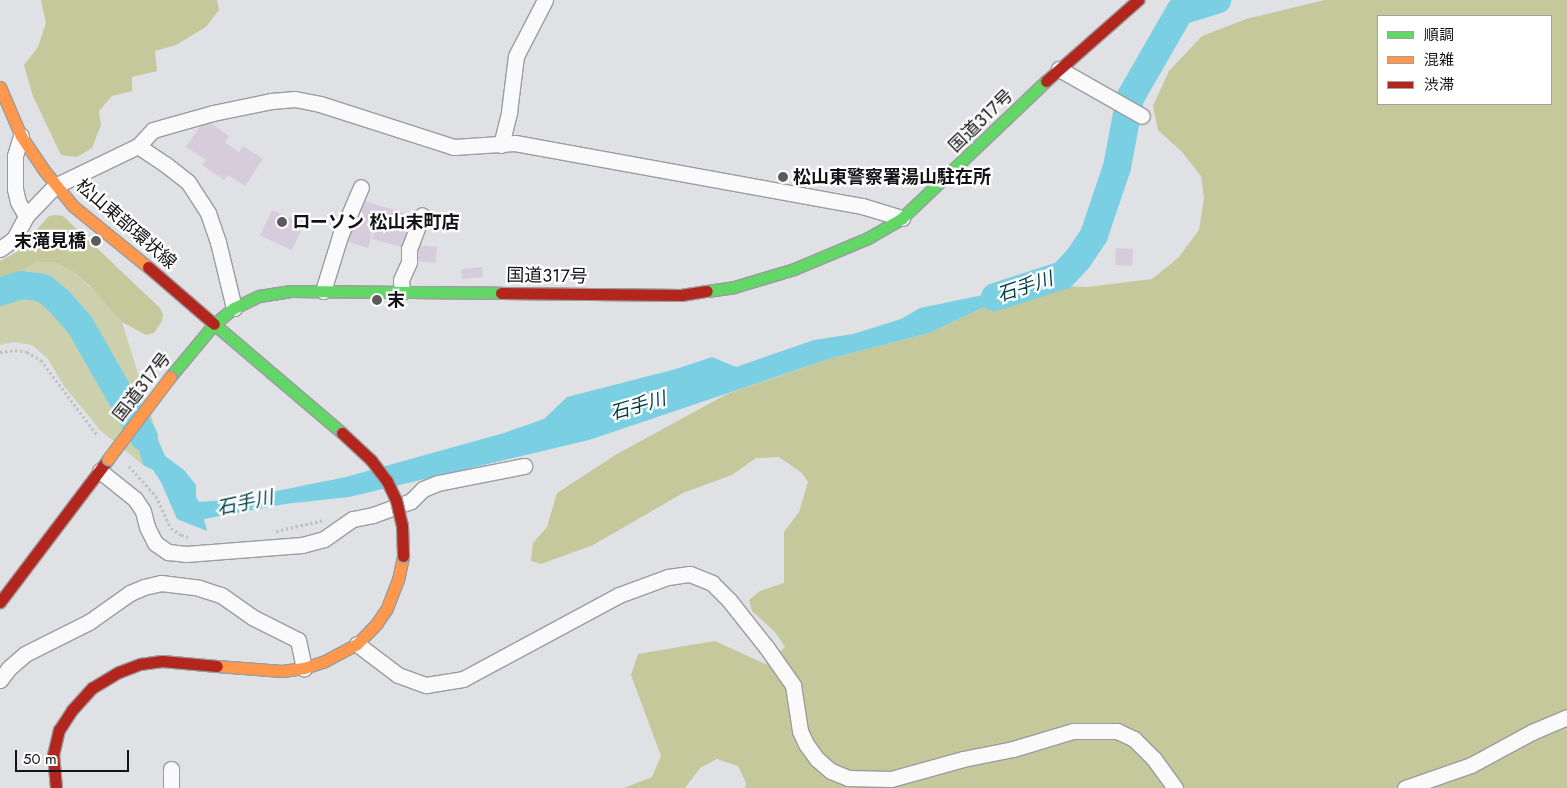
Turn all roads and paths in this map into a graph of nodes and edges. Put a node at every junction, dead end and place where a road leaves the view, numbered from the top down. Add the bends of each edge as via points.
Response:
1 (545, 0) edge
2 (1138, 0) edge
3 (1060, 69) junction
4 (0, 87) edge
5 (1142, 116) dead end
6 (21, 136) junction
7 (501, 145) junction
8 (138, 146) junction
9 (55, 186) junction
10 (361, 187) dead end
11 (422, 215) dead end
12 (26, 216) junction
13 (902, 218) junction
14 (0, 249) edge
15 (323, 291) junction
16 (402, 292) junction
17 (234, 308) junction
18 (214, 324) junction
19 (0, 352) edge
20 (99, 437) dead end
21 (125, 461) dead end
22 (104, 465) junction
23 (524, 466) dead end
24 (353, 519) junction
25 (270, 532) dead end
26 (197, 539) dead end
27 (0, 602) edge
28 (357, 644) junction
29 (304, 668) junction
30 (0, 680) edge
31 (1567, 717) edge
32 (170, 769) dead end
33 (56, 788) edge
34 (171, 788) edge
35 (1174, 788) edge
36 (1405, 788) edge

1 - 7 street via 516,56
2 - 3 main road, 国道317号
3 - 5 street
3 - 13 main road, 国道317号
4 - 6 main road, 松山東部環状線
6 - 9 main road, 松山東部環状線
6 - 12 street via 15,156 15,189
7 - 8 street via 454,147 295,99 271,101 173,123 153,130
7 - 13 street via 515,143 842,203
8 - 9 street
8 - 17 street via 188,182 208,213
9 - 12 street
9 - 18 main road, 松山東部環状線 via 73,206
10 - 15 street via 340,236
11 - 16 street via 408,249 409,262 401,280
12 - 14 street via 14,239
13 - 16 main road, 国道317号 via 868,238 794,269 711,291 681,295
15 - 16 main road, 国道317号
15 - 17 main road, 国道317号 via 267,295
17 - 18 main road, 国道317号
18 - 22 main road, 国道317号, bridge
18 - 28 main road, 松山東部環状線, bridge via 371,460 396,500 402,526 403,556 398,580 387,608
19 - 20 path via 28,352 41,360
21 - 26 path via 156,496 171,528 181,535
22 - 24 street via 143,511 155,543 168,552 216,554 302,545 324,539
22 - 27 main road, 国道317号
23 - 24 street via 438,484 423,489 411,501
24 - 25 path via 332,518
28 - 29 main road, 松山東部環状線
28 - 35 street via 398,675 426,685 463,680 619,595 668,577 690,574 712,583 767,648 793,685 800,731 806,744 831,771 848,778 891,779 1073,731 1117,731 1134,739 1154,759
29 - 30 street via 298,640 252,617 221,595 199,588 161,584 130,593 89,622 25,654
29 - 33 main road, 松山東部環状線 via 282,671 162,661 140,664 119,672 92,688 59,730 53,756
31 - 36 street via 1471,765
32 - 34 street

